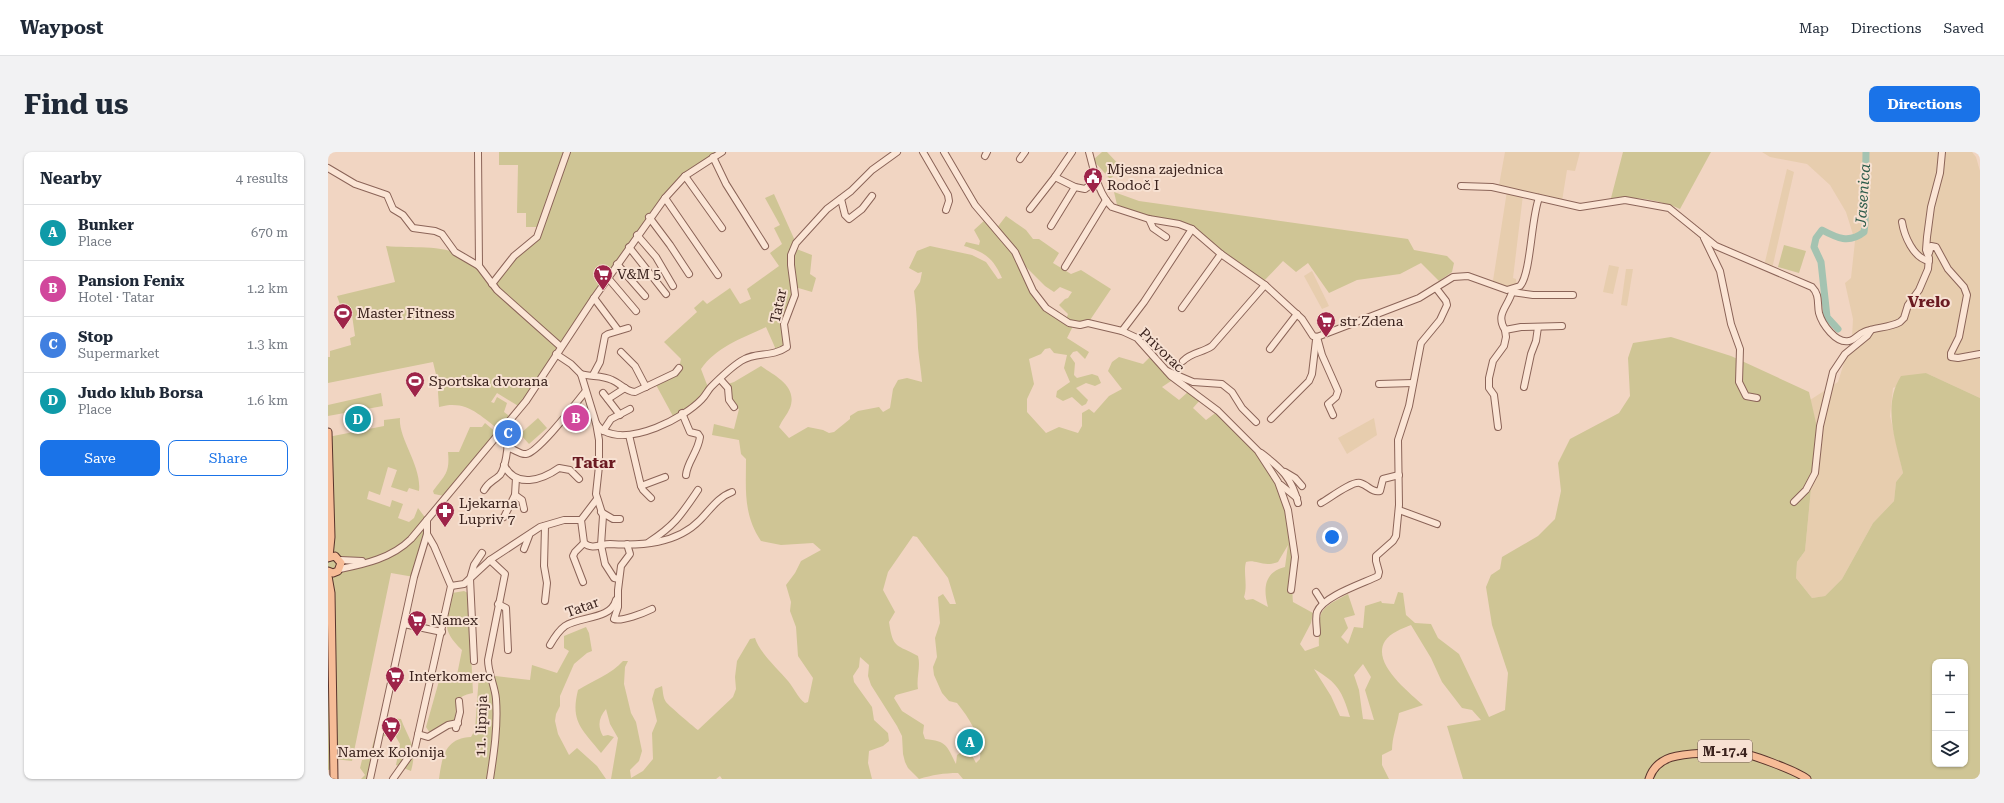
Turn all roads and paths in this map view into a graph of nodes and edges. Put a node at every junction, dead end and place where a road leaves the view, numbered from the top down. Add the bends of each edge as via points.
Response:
1 (478, 152) edge
2 (567, 152) edge
3 (722, 152) edge
4 (897, 152) edge
5 (923, 152) edge
6 (944, 152) edge
7 (1025, 152) edge
8 (1072, 152) edge
9 (1089, 152) edge
10 (1942, 152) edge
11 (713, 157) junction
12 (1020, 159) dead end
13 (328, 168) edge
14 (1096, 175) junction
15 (686, 176) junction
16 (1055, 177) junction
17 (1460, 186) dead end
18 (1075, 187) junction
19 (872, 196) dead end
20 (664, 198) junction
21 (1539, 198) junction
22 (841, 199) junction
23 (1106, 200) junction
24 (1030, 209) dead end
25 (946, 210) dead end
26 (649, 217) junction
27 (1149, 219) junction
28 (1902, 222) dead end
29 (1051, 226) dead end
30 (722, 228) dead end
31 (1192, 229) junction
32 (637, 235) junction
33 (1702, 235) junction
34 (1166, 237) dead end
35 (765, 246) dead end
36 (629, 247) junction
37 (1221, 254) junction
38 (1928, 258) junction
39 (617, 264) junction
40 (479, 266) junction
41 (1065, 267) dead end
42 (689, 274) dead end
43 (718, 275) dead end
44 (608, 278) junction
45 (492, 284) junction
46 (1266, 285) junction
47 (673, 286) dead end
48 (1436, 288) junction
49 (1512, 291) junction
50 (666, 294) dead end
51 (1573, 295) dead end
52 (645, 296) dead end
53 (594, 298) junction
54 (1182, 308) dead end
55 (636, 311) dead end
56 (1297, 314) junction
57 (1562, 326) dead end
58 (1538, 327) junction
59 (628, 328) dead end
60 (618, 330) junction
61 (1505, 330) junction
62 (1871, 330) junction
63 (1122, 331) junction
64 (1317, 337) junction
65 (561, 347) junction
66 (1270, 349) dead end
67 (622, 352) dead end
68 (556, 354) junction
69 (1980, 354) edge
70 (1183, 360) dead end
71 (679, 368) dead end
72 (1164, 370) junction
73 (581, 374) junction
74 (593, 375) junction
75 (720, 379) junction
76 (1413, 383) junction
77 (1379, 384) dead end
78 (646, 386) junction
79 (1524, 387) dead end
80 (625, 388) junction
81 (585, 392) junction
82 (603, 393) dead end
83 (1756, 398) dead end
84 (608, 399) junction
85 (734, 407) dead end
86 (630, 409) dead end
87 (682, 413) junction
88 (620, 415) junction
89 (1333, 415) dead end
90 (1271, 419) dead end
91 (1256, 422) dead end
92 (596, 423) junction
93 (1498, 427) dead end
94 (603, 431) junction
95 (328, 432) edge
96 (500, 434) junction
97 (629, 435) junction
98 (509, 448) junction
99 (1258, 451) junction
100 (504, 465) junction
101 (1284, 472) junction
102 (686, 475) dead end
103 (1399, 475) junction
104 (665, 477) dead end
105 (516, 478) junction
106 (579, 479) dead end
107 (1278, 482) junction
108 (640, 486) junction
109 (1302, 486) dead end
110 (484, 490) dead end
111 (698, 490) dead end
112 (732, 492) dead end
113 (515, 495) junction
114 (651, 498) dead end
115 (597, 499) junction
116 (1794, 502) dead end
117 (1322, 503) dead end
118 (524, 510) dead end
119 (1399, 510) junction
120 (602, 512) junction
121 (504, 517) dead end
122 (620, 519) dead end
123 (427, 520) junction
124 (581, 520) junction
125 (1437, 524) dead end
126 (545, 526) junction
127 (427, 534) junction
128 (529, 536) junction
129 (584, 543) junction
130 (627, 544) junction
131 (646, 544) junction
132 (601, 545) junction
133 (524, 549) dead end
134 (482, 553) dead end
135 (333, 558) edge
136 (490, 560) junction
137 (368, 561) junction
138 (328, 571) edge
139 (338, 571) junction
140 (328, 576) edge
141 (470, 579) junction
142 (619, 579) junction
143 (583, 582) dead end
144 (451, 586) junction
145 (618, 590) junction
146 (1291, 590) dead end
147 (1316, 592) dead end
148 (331, 593) junction
149 (545, 601) dead end
150 (1323, 603) junction
151 (498, 604) junction
152 (652, 609) dead end
153 (404, 624) junction
154 (442, 632) junction
155 (1317, 634) dead end
156 (550, 645) dead end
157 (508, 650) dead end
158 (474, 661) dead end
159 (459, 701) dead end
160 (418, 734) junction
161 (334, 779) edge
162 (370, 779) edge
163 (393, 779) edge
164 (490, 779) edge
165 (1649, 779) edge
166 (1807, 779) edge

1 - 40 street
2 - 45 street via 537,237 514,256
3 - 11 street
4 - 22 street, Tatar via 872,170
5 - 25 street via 948,195 950,201
6 - 63 street, Privorac via 975,206 1015,252 1033,291 1046,308 1069,323 1088,323
7 - 12 street
8 - 16 street
9 - 14 street
10 - 38 street via 1940,173 1928,223
11 - 15 street
11 - 35 street
13 - 40 street via 355,184 387,195 393,209 403,215 413,228 442,234 455,252
14 - 18 street via 1087,189
14 - 23 street
15 - 20 street
15 - 30 street
16 - 18 street
16 - 24 street
17 - 21 street via 1483,186
18 - 29 street
19 - 22 street via 862,209 849,219 845,215
20 - 26 street
20 - 43 street
21 - 33 street via 1580,207 1625,200 1663,206 1674,211
21 - 49 street via 1525,278 1520,286
22 - 75 street, Tatar via 827,209 804,233 791,255 795,295 784,324 787,347 771,355 746,358
23 - 27 street via 1118,210
23 - 41 street
26 - 32 street
26 - 42 street
27 - 31 street
27 - 34 street via 1153,228
28 - 38 street via 1908,242 1919,256
31 - 37 street
31 - 63 street
32 - 36 street
32 - 47 street via 656,257
33 - 62 street via 1724,250 1812,287 1818,294 1821,317 1839,340 1850,341
33 - 83 street via 1720,271 1731,324 1740,349 1739,382 1746,396
36 - 39 street
36 - 50 street
37 - 46 street
37 - 54 street
38 - 62 street via 1924,278 1902,321
38 - 69 street via 1929,248 1936,247 1967,295 1959,337 1951,357
39 - 44 street
39 - 52 street
40 - 45 street
44 - 53 street
44 - 55 street
45 - 65 street
46 - 56 street
46 - 70 street via 1212,346 1192,353
48 - 49 street via 1446,280 1464,276
48 - 64 street via 1419,298
48 - 76 street via 1446,301 1446,308 1440,320 1420,343
49 - 51 street via 1533,295
49 - 61 street via 1501,316
53 - 60 street
53 - 65 street
56 - 64 street via 1313,336
56 - 66 street
57 - 58 street
58 - 61 street
58 - 79 street
59 - 60 street
60 - 74 street via 605,336 600,362
61 - 93 street via 1504,346 1493,361 1489,378
62 - 116 street via 1845,354 1833,372 1820,426 1815,473 1806,490
63 - 72 street, Privorac via 1137,338
64 - 89 street via 1322,356 1338,391 1336,397 1328,404
64 - 90 street via 1309,381
65 - 68 street
67 - 78 street via 635,366
68 - 73 street
68 - 96 street via 526,401
71 - 78 street via 675,373
72 - 91 street via 1193,382 1222,384 1232,392 1242,408
72 - 99 street, Privorac via 1218,411
73 - 74 street
73 - 81 street
74 - 80 street via 613,380
75 - 85 street via 728,388 729,400
75 - 87 street, Tatar via 703,398
76 - 77 street
76 - 103 street via 1398,440
78 - 80 street via 635,392
80 - 84 street
81 - 92 street
81 - 98 street via 530,453
82 - 84 street
84 - 88 street
86 - 88 street
87 - 97 street, Tatar via 662,425
87 - 102 street via 690,432 700,437
88 - 94 street via 612,419
92 - 94 street
92 - 115 street via 599,448 595,487
94 - 97 street, Tatar
95 - 135 main road
96 - 98 street via 507,438
96 - 123 street
97 - 108 street
98 - 100 street
99 - 101 street
99 - 107 street, Privorac
100 - 105 street
100 - 110 street via 501,474 489,481
101 - 107 street via 1297,501
101 - 109 street via 1295,478
103 - 117 street via 1383,479 1380,491 1375,492 1356,483
103 - 119 street
104 - 108 street
105 - 106 street via 535,480 562,468 570,470
105 - 113 street
107 - 146 street, Privorac via 1288,510 1295,549
108 - 114 street
111 - 131 street via 678,520
112 - 131 street via 720,498 699,521 685,531 666,540
113 - 118 street via 522,500
113 - 121 street
115 - 120 street
115 - 124 street
119 - 125 street
119 - 150 street via 1395,538 1376,559 1378,576
120 - 122 street via 613,519
120 - 132 street
123 - 127 street
123 - 137 street via 400,548 386,556
124 - 126 street via 564,520
124 - 129 street
126 - 128 street
126 - 149 street, Tatar
127 - 144 street
127 - 153 street
128 - 133 street
128 - 136 street
129 - 132 street via 590,547
129 - 143 street, Tatar via 574,556
130 - 131 street
130 - 132 street
130 - 142 street, Tatar via 630,554 621,566
132 - 142 street via 605,564 614,578
134 - 141 street via 474,565
135 - 137 street
135 - 139 main road
136 - 141 street
136 - 151 street, 11. lipnja via 505,574
137 - 139 street
138 - 139 main road
139 - 148 main road
140 - 148 main road
141 - 144 street via 464,584
141 - 158 street
142 - 145 street, Tatar
144 - 154 street
145 - 152 street, Tatar via 615,620 640,615
145 - 156 street, Tatar via 616,602 610,609 566,625 559,630
147 - 150 street
148 - 161 main road
150 - 155 street via 1316,615
151 - 157 street via 506,608
151 - 164 street, 11. lipnja via 488,660 495,691 497,723
153 - 154 street
153 - 162 street
154 - 160 street
159 - 160 street via 457,725 448,725 428,737
160 - 163 street via 415,748
165 - 166 main road, M-17.4 via 1658,764 1671,757 1729,751 1744,753

